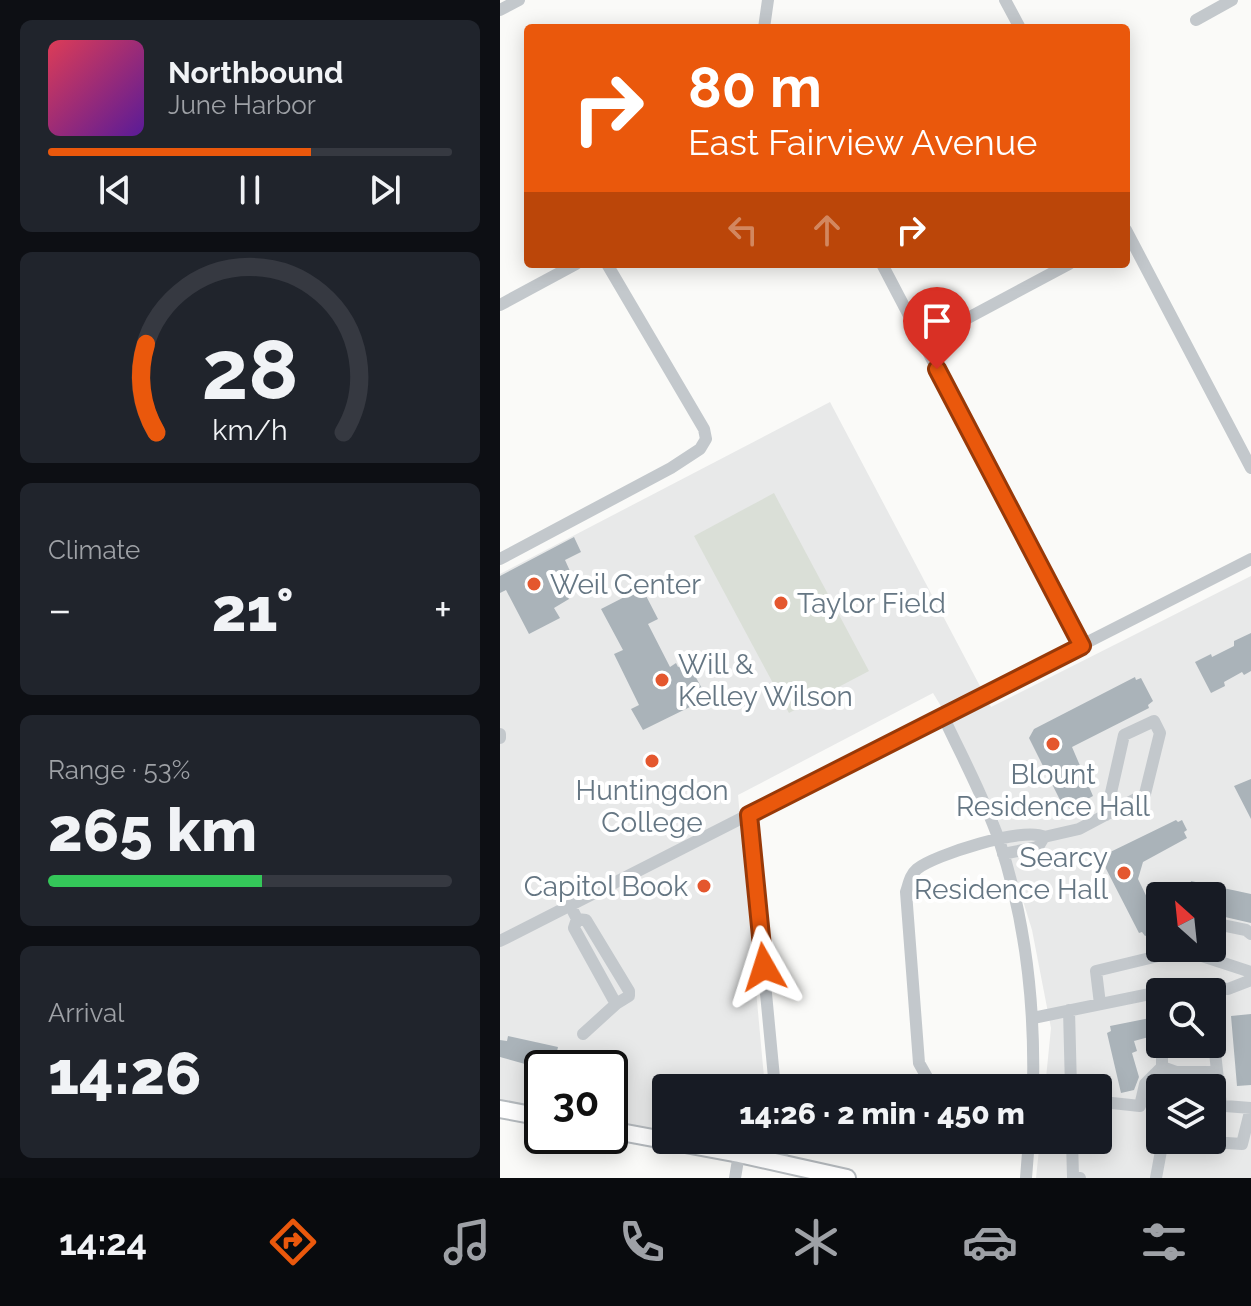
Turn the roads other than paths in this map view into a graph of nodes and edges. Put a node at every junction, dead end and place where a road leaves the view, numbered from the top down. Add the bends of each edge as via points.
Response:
1 (519, 0) edge
2 (768, 0) edge
3 (1005, 0) edge
4 (1232, 0) edge
5 (500, 10) edge
6 (1196, 20) dead end
7 (765, 24) edge
8 (1016, 24) edge
9 (1130, 238) edge
10 (569, 268) edge
11 (609, 268) edge
12 (884, 268) edge
13 (1062, 268) edge
14 (500, 305) edge
15 (923, 342) junction
16 (1251, 468) edge
17 (502, 554) edge
18 (1251, 559) edge
19 (1082, 646) junction
20 (943, 716) junction
21 (749, 815) junction
22 (1106, 815) junction
23 (998, 837) junction
24 (1044, 837) junction
25 (1003, 854) junction
26 (570, 905) junction
27 (1226, 926) edge
28 (1251, 934) edge
29 (500, 941) edge
30 (1146, 958) edge
31 (1220, 962) edge
32 (1250, 972) edge
33 (1226, 989) edge
34 (1146, 995) edge
35 (1100, 1004) junction
36 (1069, 1010) junction
37 (1033, 1018) junction
38 (583, 1034) dead end
39 (1162, 1058) edge
40 (1215, 1058) edge
41 (1162, 1067) junction
42 (1217, 1072) joint
43 (774, 1074) edge
44 (925, 1074) edge
45 (1033, 1074) edge
46 (1071, 1074) edge
47 (1112, 1103) dead end
48 (1226, 1107) edge
49 (1251, 1108) edge
50 (500, 1109) edge
51 (524, 1114) edge
52 (628, 1133) edge
53 (652, 1138) edge
54 (1226, 1143) edge
55 (739, 1154) joint
56 (782, 1154) edge
57 (1028, 1154) edge
58 (1072, 1154) edge
59 (1160, 1154) edge
60 (782, 1163) junction
61 (735, 1178) edge
62 (847, 1178) edge
63 (1026, 1178) edge
64 (1080, 1178) edge
65 (1156, 1178) edge

1 - 5 street
2 - 7 street
3 - 8 street
4 - 6 street
9 - 16 street
10 - 14 street
11 - 17 street via 706,439 671,468
12 - 15 street
13 - 15 street
15 - 19 street
18 - 19 street
19 - 20 street
20 - 21 street
20 - 23 street
21 - 26 street
21 - 43 street
22 - 22 street via 1145,794 1160,733 1154,721 1124,735
22 - 24 street via 1079,829
23 - 24 street
23 - 25 street
23 - 44 street via 911,875 906,892 919,1063
24 - 25 street via 1038,847
25 - 37 street via 1023,933
26 - 29 street
26 - 38 street via 577,919 574,928 616,1004
27 - 28 street
30 - 35 street via 1096,971
31 - 32 street
32 - 33 street
34 - 35 street
35 - 36 street
36 - 37 street
36 - 46 street
37 - 45 street
39 - 41 street
40 - 42 street
41 - 42 street
41 - 47 street via 1145,1084 1140,1106
48 - 49 street
49 - 54 street via 1242,1144
50 - 51 main road
52 - 53 main road
55 - 60 main road
55 - 61 street
56 - 60 street
57 - 63 street
58 - 64 street via 1073,1177
59 - 65 street
60 - 62 main road

